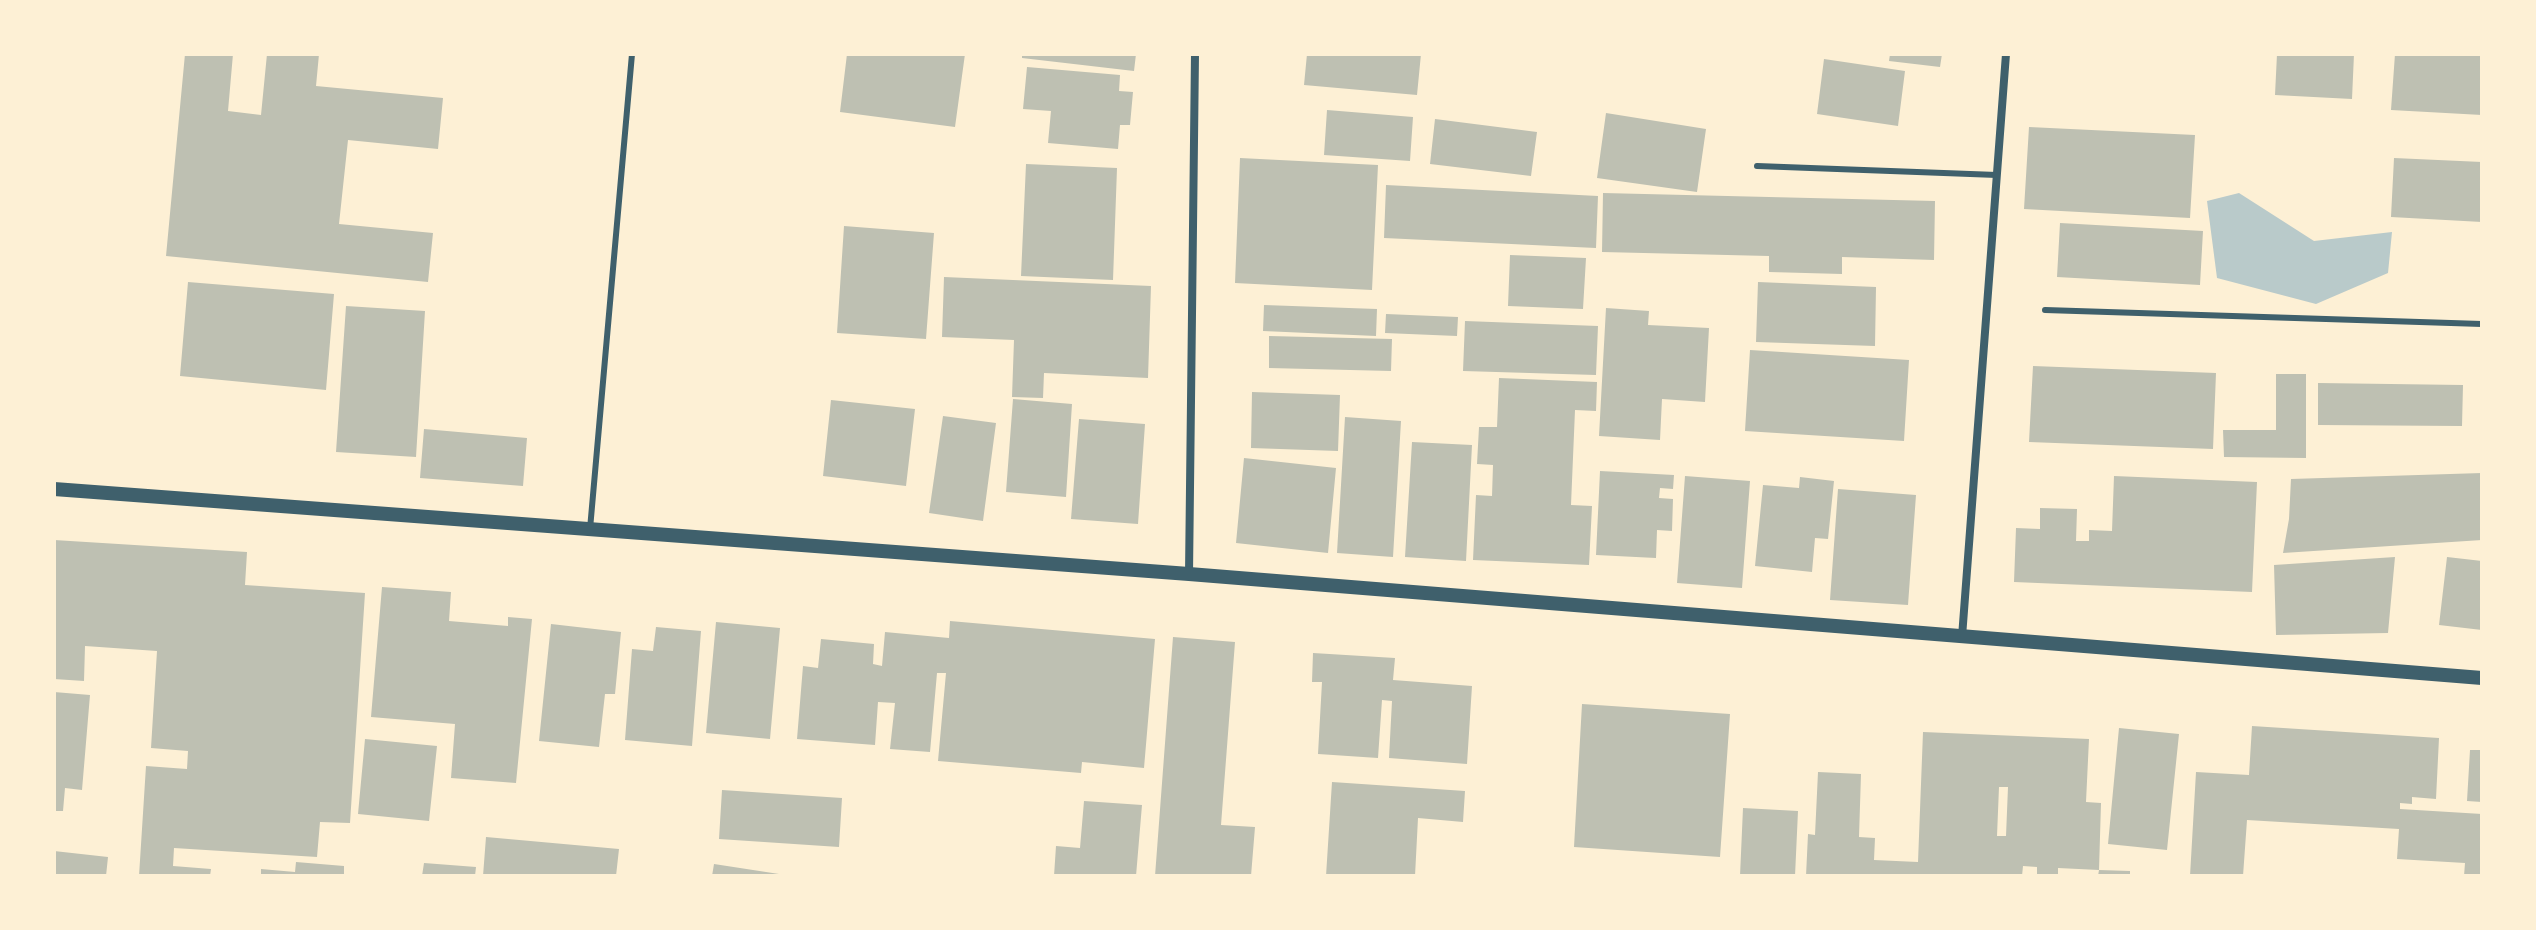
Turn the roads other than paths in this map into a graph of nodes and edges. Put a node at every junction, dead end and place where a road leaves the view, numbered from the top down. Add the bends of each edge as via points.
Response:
1 (632, 54) edge
2 (1195, 54) edge
3 (2006, 54) edge
4 (1757, 166) dead end
5 (1997, 175) junction
6 (2045, 310) dead end
7 (2482, 324) edge
8 (54, 489) edge
9 (590, 529) junction
10 (1189, 574) junction
11 (1962, 637) junction
12 (2482, 678) edge

1 - 9 lane
2 - 10 street
3 - 5 street
4 - 5 lane
5 - 11 street
6 - 7 lane
8 - 9 street
9 - 10 street
10 - 11 street
11 - 12 street

